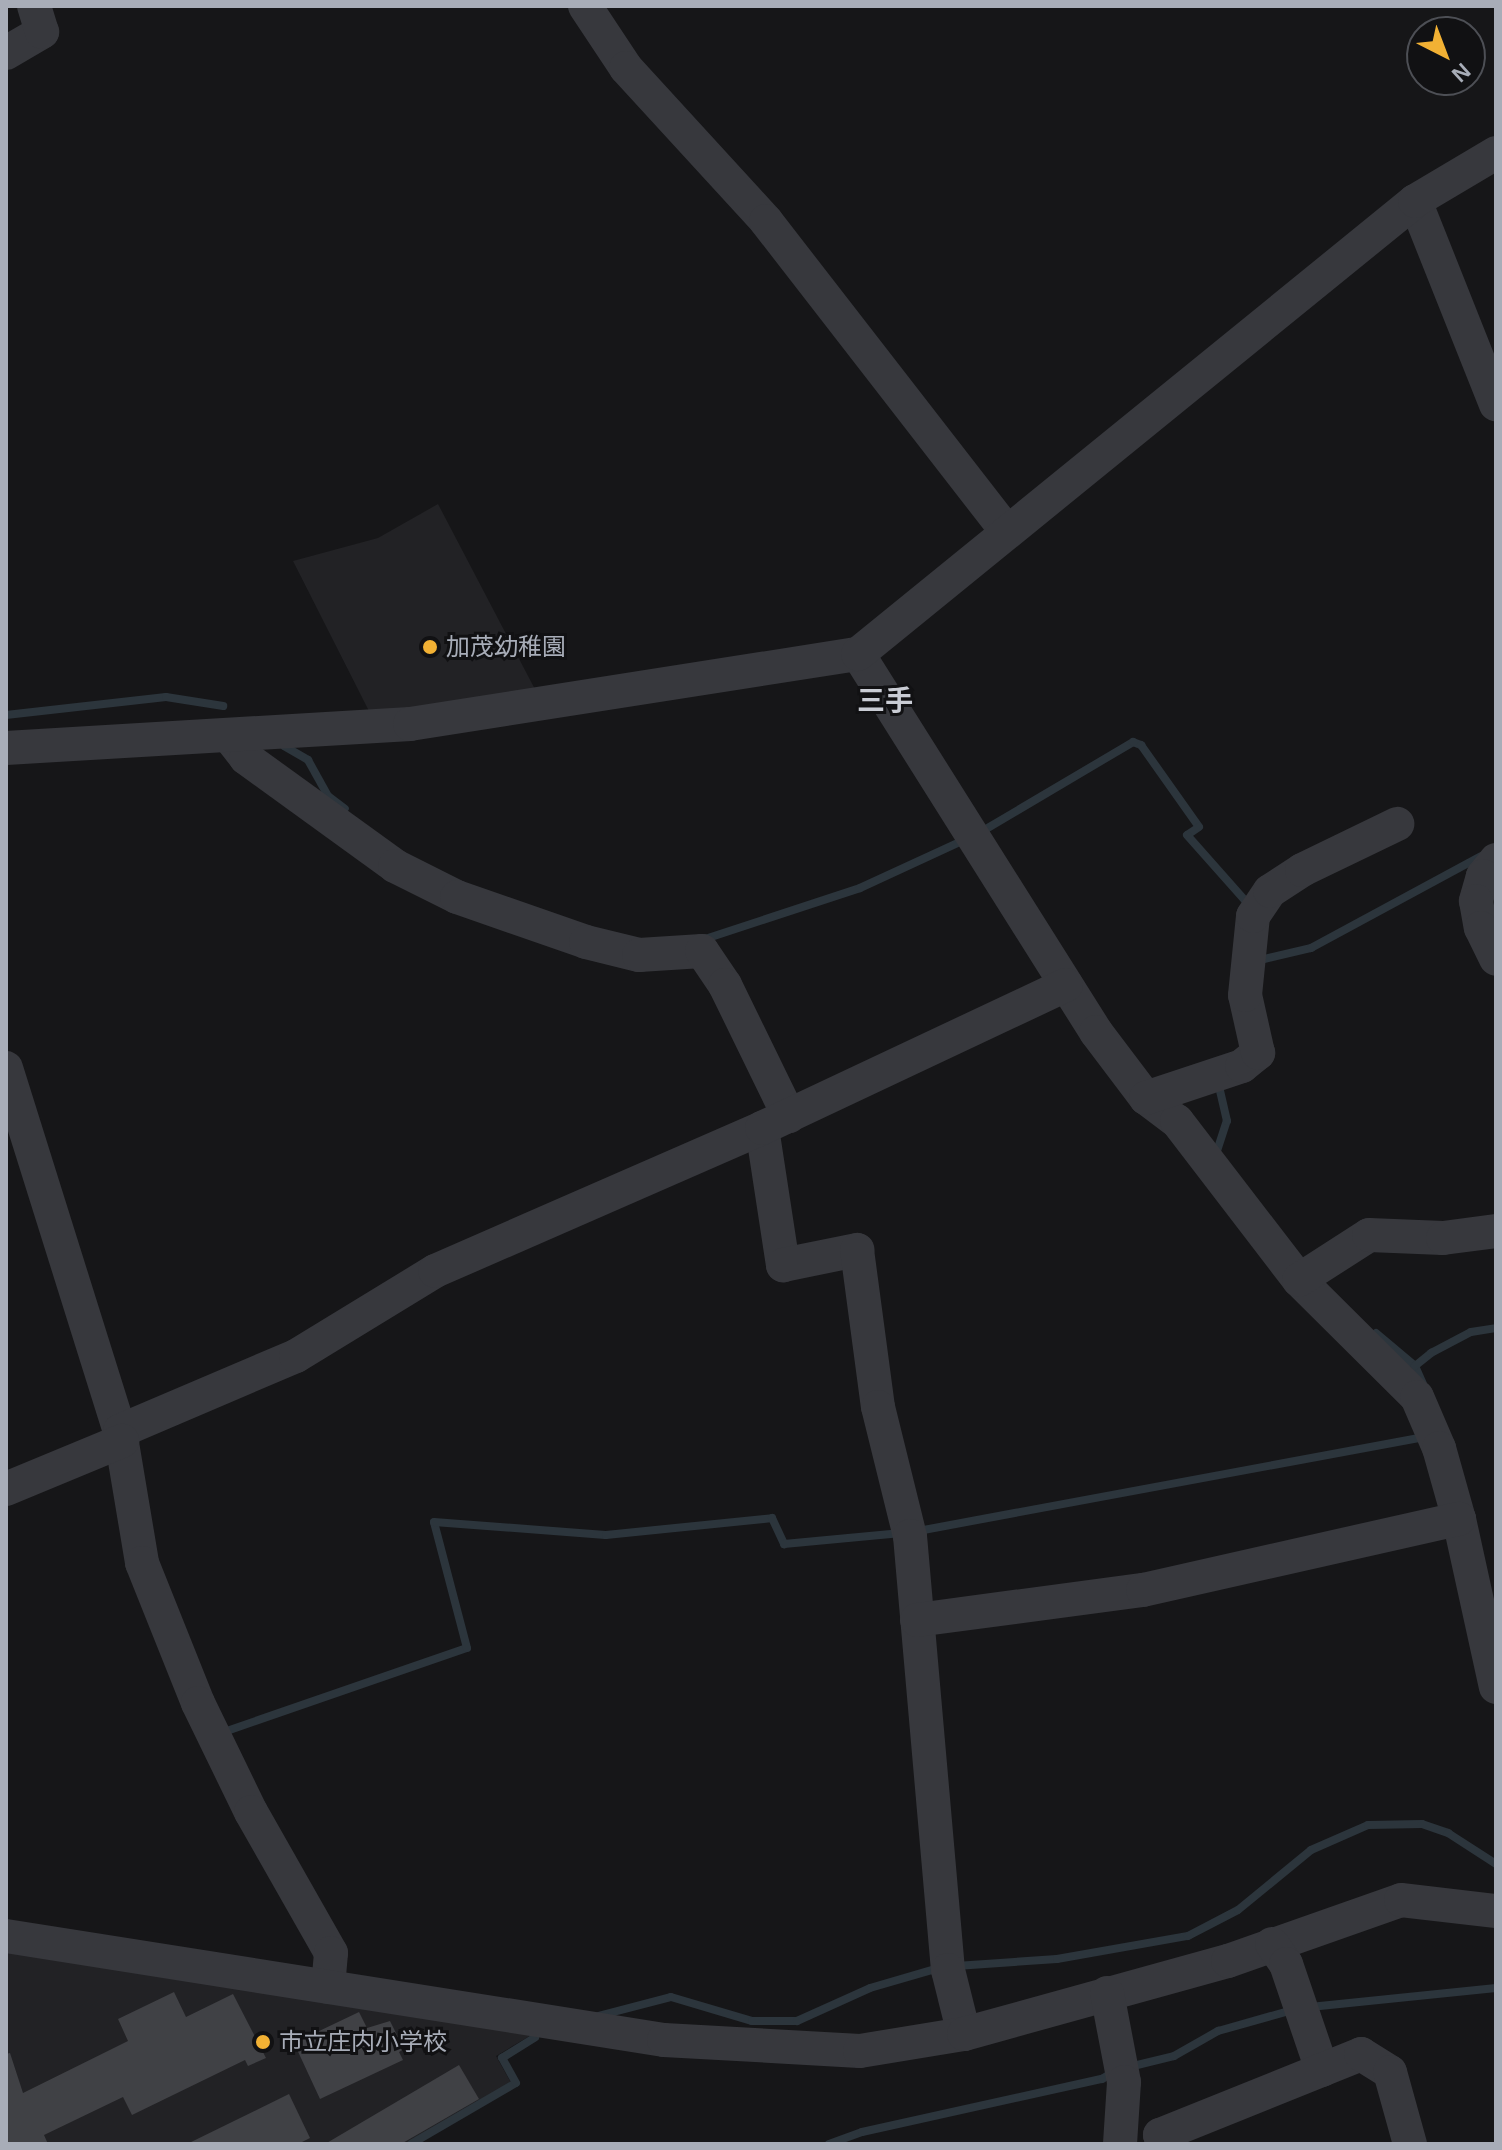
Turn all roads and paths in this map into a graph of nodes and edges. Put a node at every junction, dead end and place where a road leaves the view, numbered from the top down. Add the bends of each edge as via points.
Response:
1 (34, 6) edge
2 (585, 6) edge
3 (6, 53) edge
4 (1496, 153) edge
5 (1415, 201) junction
6 (1496, 405) edge
7 (1006, 530) junction
8 (858, 654) junction
9 (229, 736) junction
10 (6, 748) edge
11 (1397, 824) dead end
12 (1496, 860) edge
13 (1496, 959) edge
14 (1066, 985) junction
15 (6, 1068) edge
16 (1146, 1098) junction
17 (775, 1122) junction
18 (1496, 1231) edge
19 (1304, 1277) junction
20 (116, 1441) junction
21 (6, 1489) edge
22 (1459, 1519) junction
23 (917, 1620) junction
24 (1496, 1687) edge
25 (1496, 1911) edge
26 (6, 1936) edge
27 (1272, 1944) junction
28 (328, 1987) junction
29 (1107, 1993) junction
30 (964, 2034) junction
31 (1322, 2070) junction
32 (1120, 2144) edge
33 (1164, 2144) edge
34 (1410, 2144) edge

1 - 3 street via 42,32
2 - 7 street via 626,68 766,221
4 - 5 street
5 - 6 street
5 - 7 street
7 - 8 street
8 - 9 street via 410,724
8 - 14 street
9 - 10 street
9 - 17 street via 246,758 395,866 457,897 639,955 702,951 725,985
11 - 16 street via 1270,891 1253,916 1248,1018 1258,1053 1242,1066
12 - 13 street via 1483,876 1476,901 1481,928
14 - 16 street
14 - 17 street
15 - 20 street
16 - 19 street via 1177,1121
17 - 20 street via 435,1271 296,1356
17 - 23 street via 783,1265 857,1250 878,1407 909,1532
18 - 19 street via 1443,1238 1369,1235
19 - 22 street via 1406,1381 1434,1434
20 - 21 street
20 - 28 street via 142,1563 251,1812 331,1953
22 - 23 street via 1143,1590
22 - 24 street
23 - 30 street via 948,1967
25 - 27 street via 1401,1900
26 - 28 street
27 - 29 street
27 - 31 street
28 - 30 street via 664,2040 749,2047 860,2051
29 - 30 street
29 - 32 street via 1121,2069
31 - 33 street via 1160,2135
31 - 34 street via 1361,2054 1390,2072

